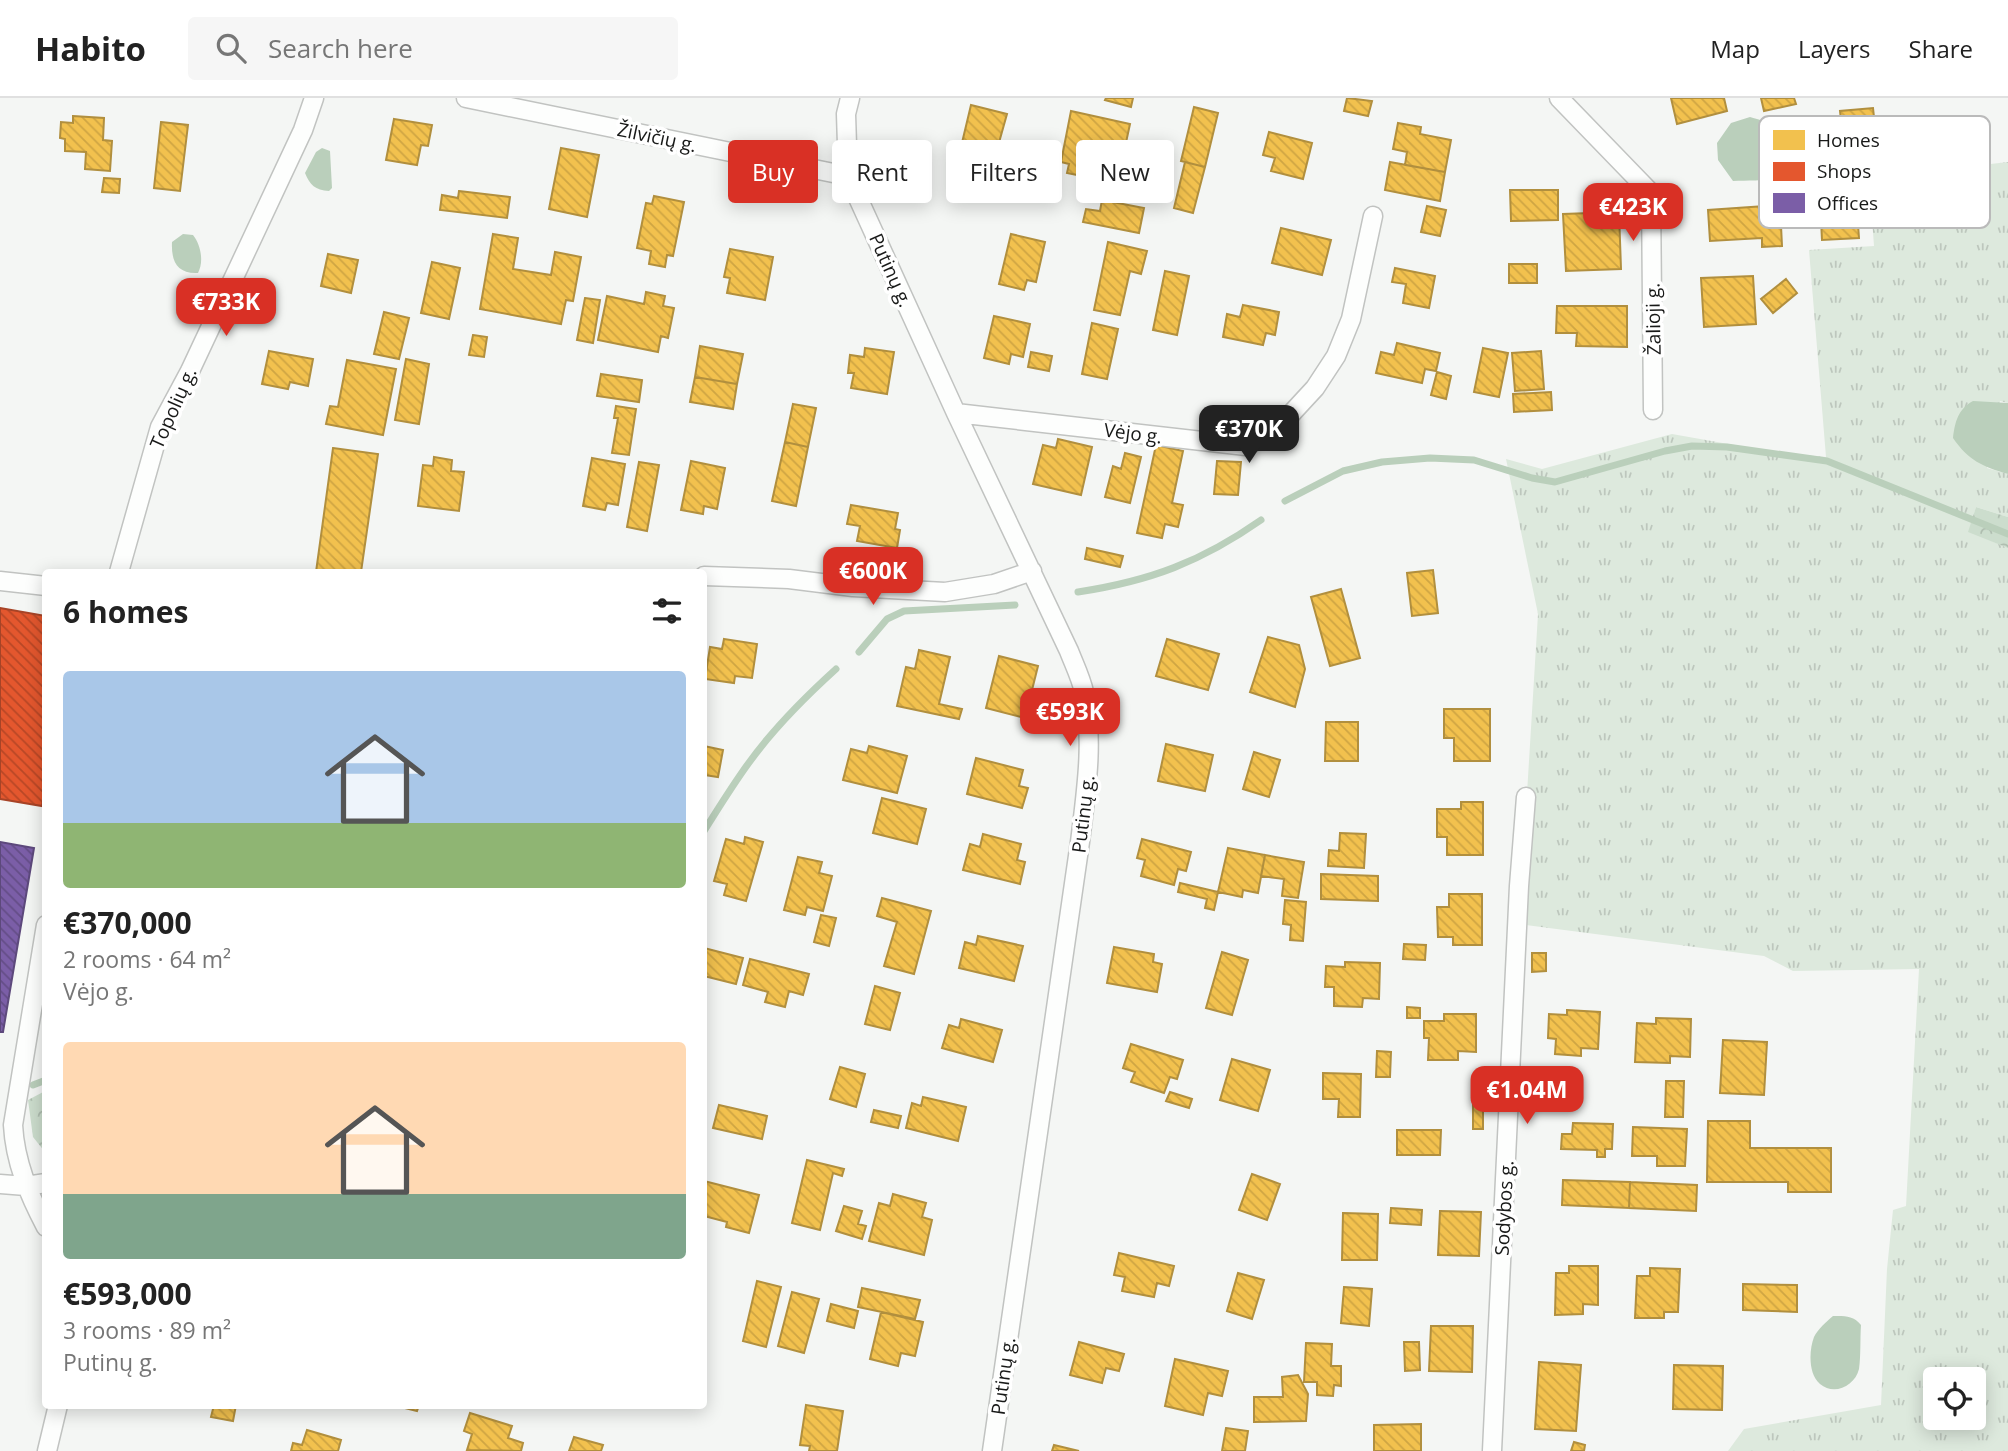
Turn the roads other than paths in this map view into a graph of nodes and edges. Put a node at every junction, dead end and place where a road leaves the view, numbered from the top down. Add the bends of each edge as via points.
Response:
1 (314, 98) edge
2 (466, 98) edge
3 (850, 98) edge
4 (1559, 98) edge
5 (847, 140) edge
6 (832, 173) edge
7 (860, 203) edge
8 (1373, 216) dead end
9 (1653, 410) dead end
10 (956, 413) junction
11 (121, 569) edge
12 (1032, 571) junction
13 (707, 576) edge
14 (0, 581) edge
15 (42, 586) edge
16 (1526, 797) dead end
17 (42, 949) edge
18 (0, 1184) edge
19 (42, 1184) edge
20 (26, 1186) junction
21 (42, 1219) edge
22 (57, 1409) edge
23 (47, 1451) edge
24 (992, 1451) edge
25 (1492, 1451) edge

1 - 11 street, Topolių g. via 292,154 160,427
2 - 6 street, Žilvičių g.
3 - 5 street, Putinų g.
4 - 9 street, Žalioji g. via 1651,193
7 - 10 street, Putinų g.
8 - 10 street, Vėjo g. via 1351,319 1336,356 1315,388 1278,428 1246,446
10 - 12 street, Putinų g.
12 - 13 street via 994,584 945,592
12 - 24 street, Putinų g. via 1084,688 1090,727 1089,768
14 - 15 street
16 - 25 street, Sodybos g.
17 - 20 street via 13,1125
18 - 20 street
19 - 20 street
20 - 21 street
22 - 23 street

